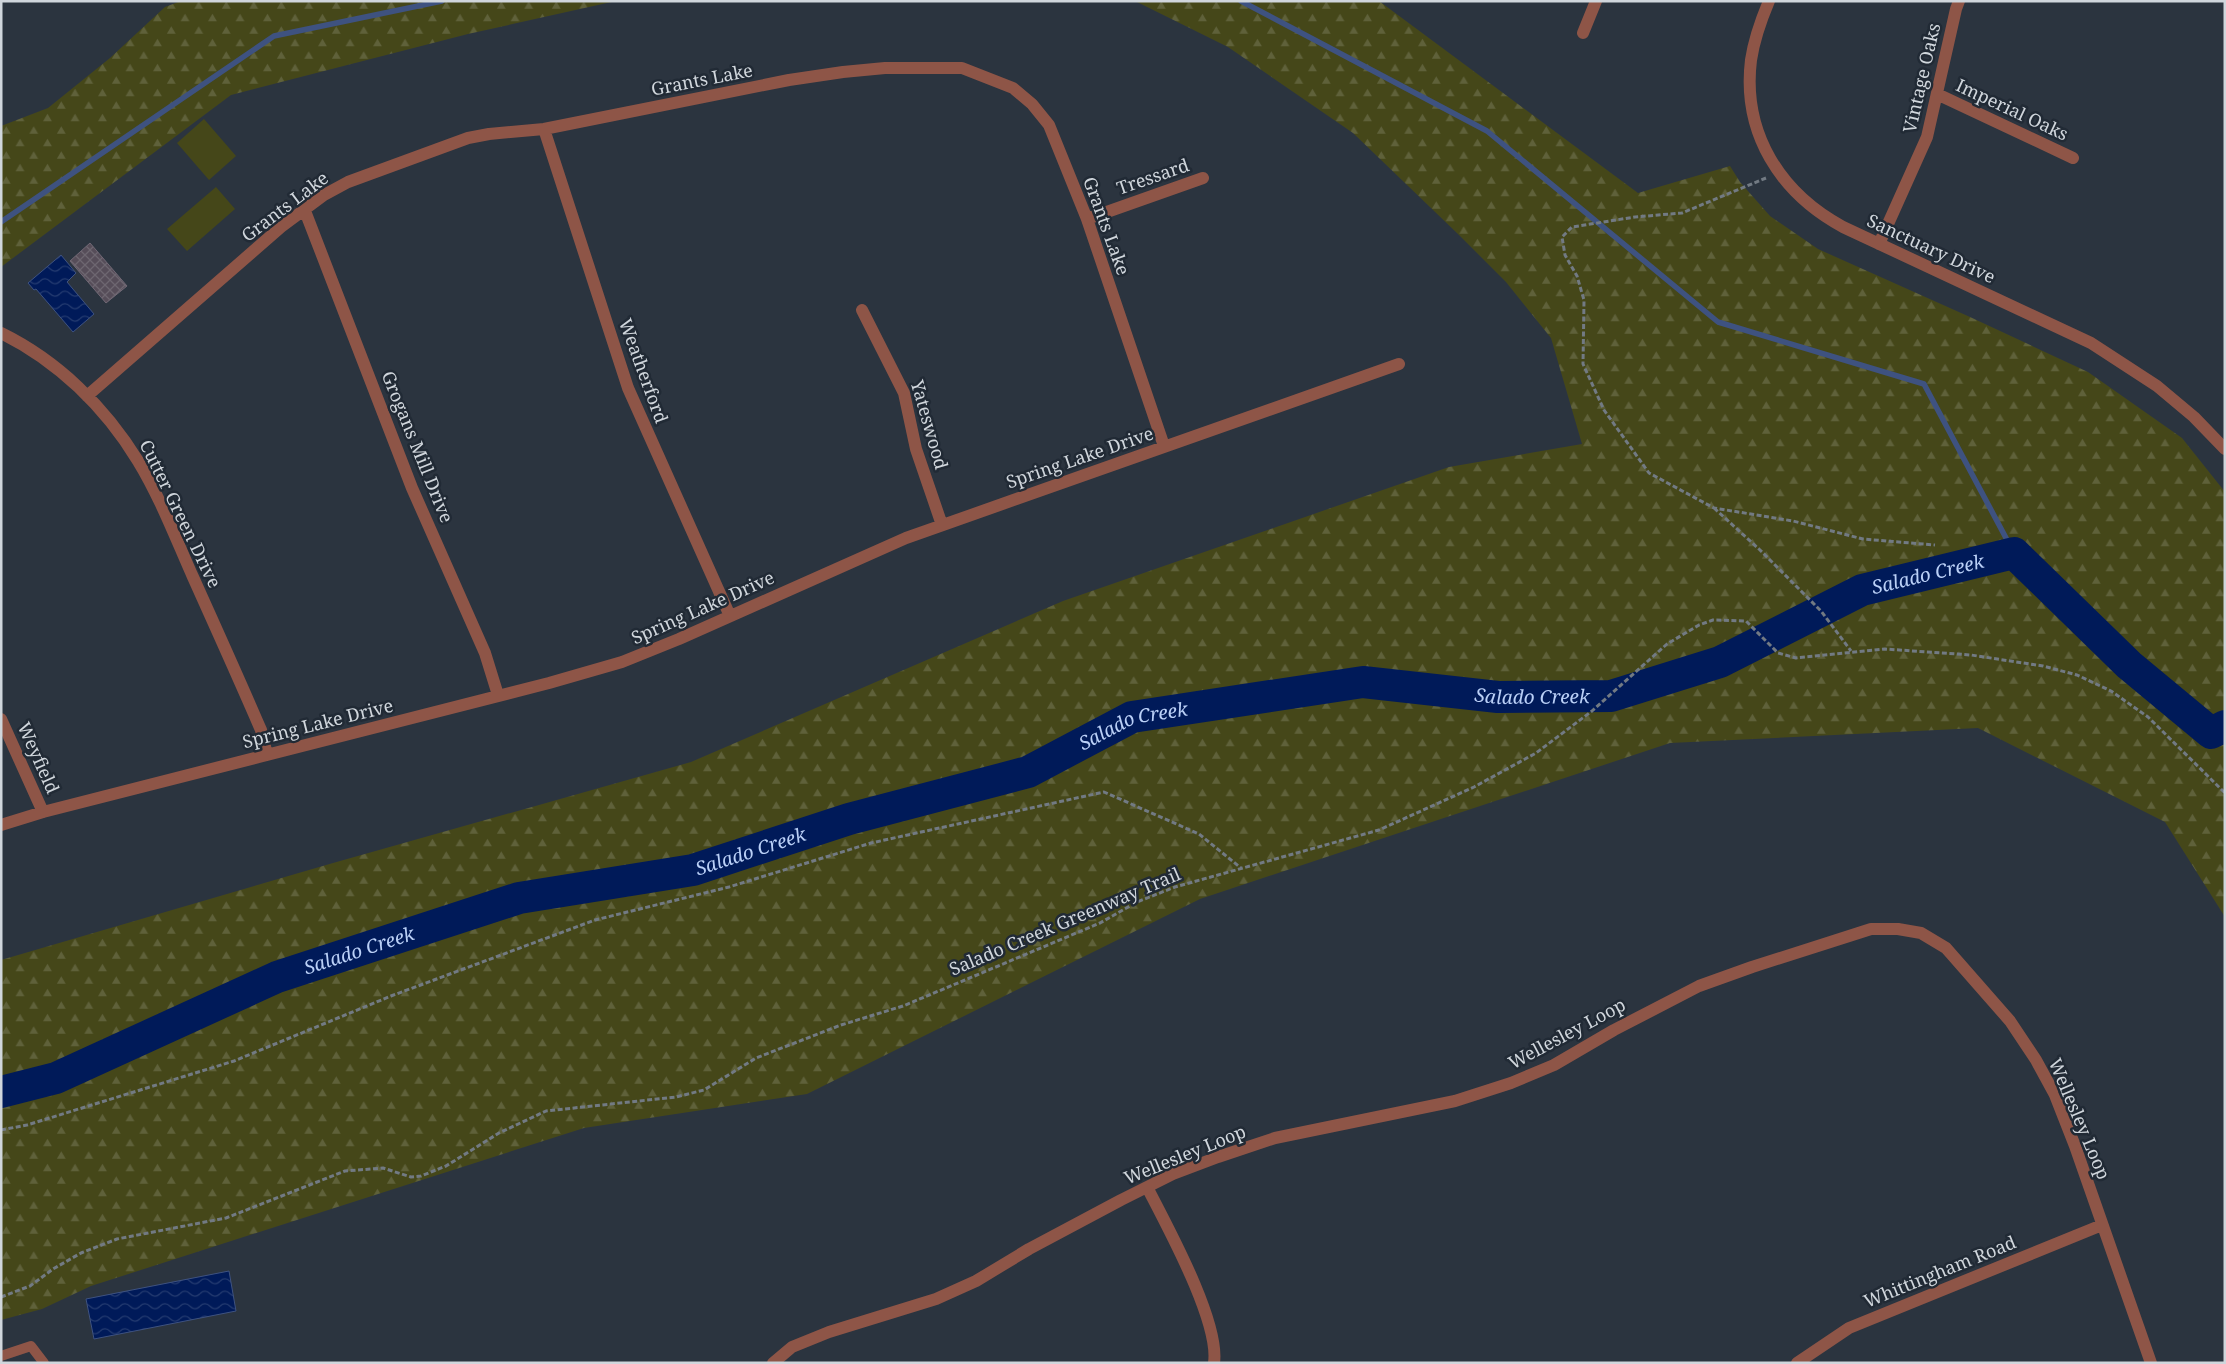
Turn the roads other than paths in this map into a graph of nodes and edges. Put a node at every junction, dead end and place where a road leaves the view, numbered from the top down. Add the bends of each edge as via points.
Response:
1 (1596, 1) edge
2 (1769, 1) edge
3 (1959, 1) edge
4 (1583, 33) dead end
5 (1937, 94) junction
6 (544, 129) junction
7 (2073, 158) dead end
8 (1203, 178) dead end
9 (305, 211) junction
10 (1086, 219) junction
11 (1879, 244) junction
12 (862, 310) dead end
13 (1, 333) edge
14 (1399, 364) dead end
15 (88, 396) junction
16 (1164, 446) junction
17 (2225, 449) edge
18 (942, 525) junction
19 (730, 616) junction
20 (498, 696) junction
21 (1, 719) edge
22 (267, 755) junction
23 (43, 812) junction
24 (1, 825) edge
25 (1147, 1187) junction
26 (2102, 1225) junction
27 (1, 1356) edge
28 (44, 1363) edge
29 (773, 1363) edge
30 (1214, 1363) edge
31 (1796, 1363) edge
32 (2151, 1363) edge

1 - 4 street
2 - 11 street, Sanctuary Drive via 1751,60 1750,94 1762,143 1778,173 1801,199 1828,219
3 - 5 street, Vintage Oaks
5 - 7 street, Imperial Oaks
5 - 11 street, Vintage Oaks via 1927,137
6 - 9 street, Grants Lake via 468,138 348,182 324,195
6 - 10 street, Grants Lake via 843,72 885,68 962,68 1013,88 1032,104 1048,125
6 - 19 street, Weatherford via 631,396
8 - 10 street, Tressard
9 - 15 street, Grants Lake via 281,227
9 - 20 street, Grogans Mill Drive via 412,488 485,652
10 - 16 street, Grants Lake
11 - 17 street, Sanctuary Drive via 2090,343 2157,386
12 - 18 street, Yateswood via 904,392 916,449
13 - 15 street, Cutter Green Drive via 44,358
14 - 16 street, Spring Lake Drive
15 - 22 street, Cutter Green Drive via 119,432 139,462 163,510 261,730
16 - 18 street, Spring Lake Drive
18 - 19 street, Spring Lake Drive via 864,555
19 - 20 street, Spring Lake Drive via 622,662
20 - 22 street, Spring Lake Drive
21 - 23 street, Weyfield
22 - 23 street, Spring Lake Drive
23 - 24 street, Spring Lake Drive
25 - 26 street, Wellesley Loop via 1218,1156 1275,1138 1455,1101 1511,1083 1554,1065 1699,986 1871,929 1898,928 1921,933 1946,948 2010,1021 2054,1095
25 - 29 street, Wellesley Loop via 1029,1249 976,1281 936,1299 829,1332 792,1347
25 - 30 street via 1197,1291 1209,1326
26 - 31 street, Whittingham Road via 1849,1328
26 - 32 street, Wellesley Loop
27 - 28 lane via 32,1346

